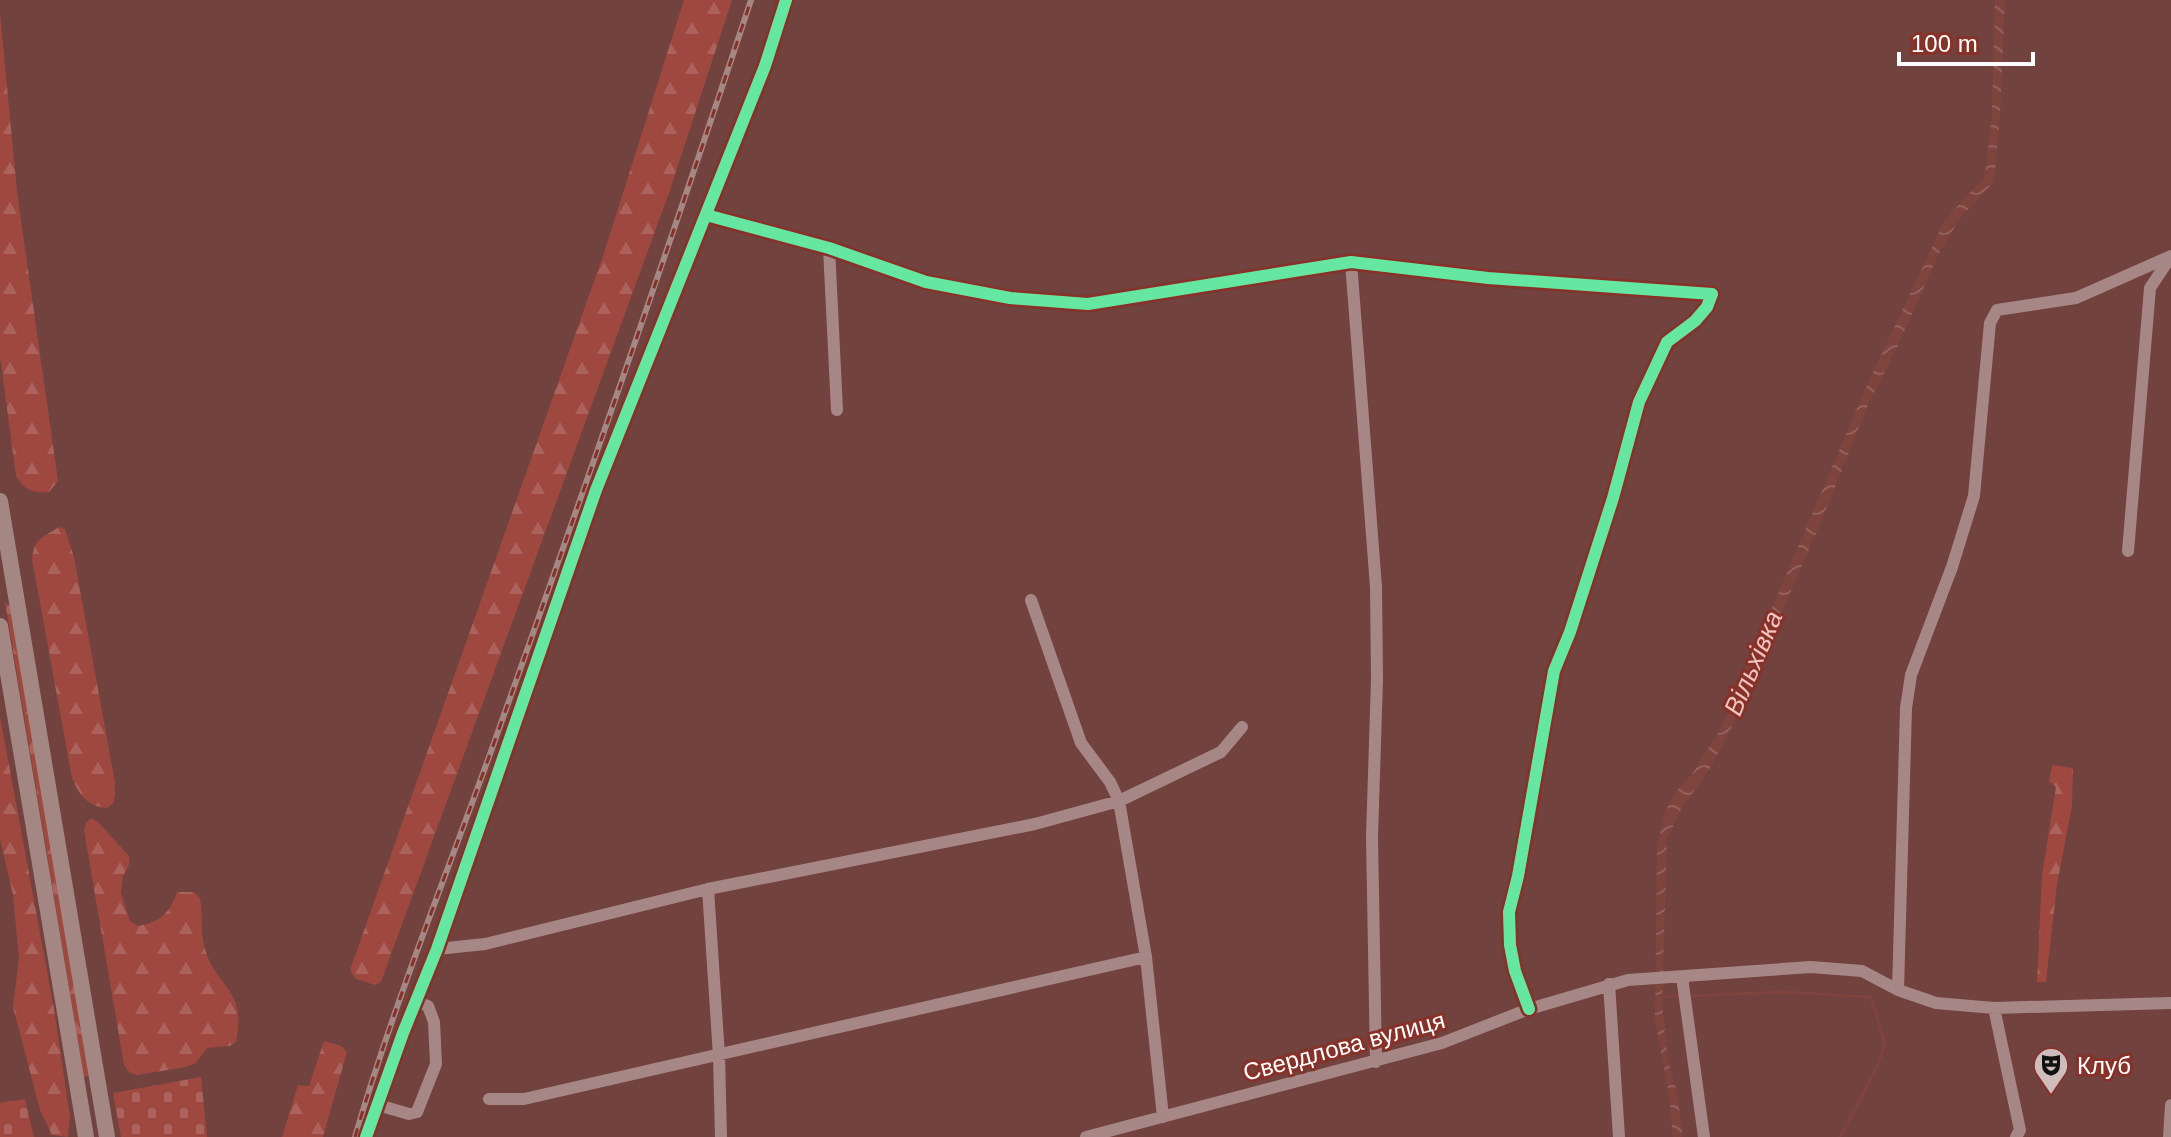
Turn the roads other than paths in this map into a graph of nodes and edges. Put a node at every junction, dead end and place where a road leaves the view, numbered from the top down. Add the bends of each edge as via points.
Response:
1 (786, 0) edge
2 (706, 215) junction
3 (829, 248) junction
4 (2171, 257) edge
5 (1351, 262) junction
6 (837, 410) dead end
7 (0, 501) edge
8 (2128, 551) dead end
9 (1031, 600) dead end
10 (0, 626) edge
11 (1242, 727) dead end
12 (1119, 801) junction
13 (708, 889) junction
14 (437, 949) junction
15 (1146, 957) junction
16 (1677, 977) junction
17 (1609, 984) junction
18 (1898, 990) junction
19 (415, 1001) junction
20 (2171, 1003) edge
21 (1994, 1008) junction
22 (1529, 1009) junction
23 (719, 1056) junction
24 (1376, 1062) junction
25 (489, 1099) dead end
26 (378, 1105) junction
27 (2171, 1105) edge
28 (1163, 1117) junction
29 (86, 1137) edge
30 (107, 1137) edge
31 (366, 1137) edge
32 (721, 1137) edge
33 (1086, 1137) edge
34 (1619, 1137) edge
35 (1704, 1137) edge
36 (2016, 1137) edge
37 (2169, 1137) edge

1 - 2 street
2 - 3 street
2 - 14 street via 596,490
3 - 5 street via 926,282 1010,298 1088,304
3 - 6 street
4 - 8 street via 2150,288
4 - 18 street via 2076,298 1997,310 1990,323 1974,496 1911,675 1906,708
5 - 22 street via 1712,294 1695,321 1667,342 1639,402 1613,498 1554,671 1509,912 1515,971
5 - 24 street via 1376,587
7 - 30 main road
9 - 12 street via 1081,743
10 - 29 main road
11 - 12 street via 1221,752
12 - 13 street via 1035,824
12 - 15 street
13 - 14 street via 485,944
13 - 23 street
14 - 19 street
15 - 23 street
15 - 28 street
16 - 17 street, Свердлова вулиця
16 - 18 street, Свердлова вулиця via 1811,967 1862,971
16 - 35 street
17 - 22 street, Свердлова вулиця
17 - 34 street
18 - 21 street, Свердлова вулиця via 1936,1003
19 - 26 street
19 - 26 street via 428,1006 434,1022 436,1064 417,1112
20 - 21 street, Свердлова вулиця
21 - 36 street via 2020,1130
22 - 24 street, Свердлова вулиця
23 - 25 street via 524,1099
23 - 32 street
24 - 28 street, Свердлова вулиця
26 - 31 street
27 - 37 street
28 - 33 street, Свердлова вулиця

